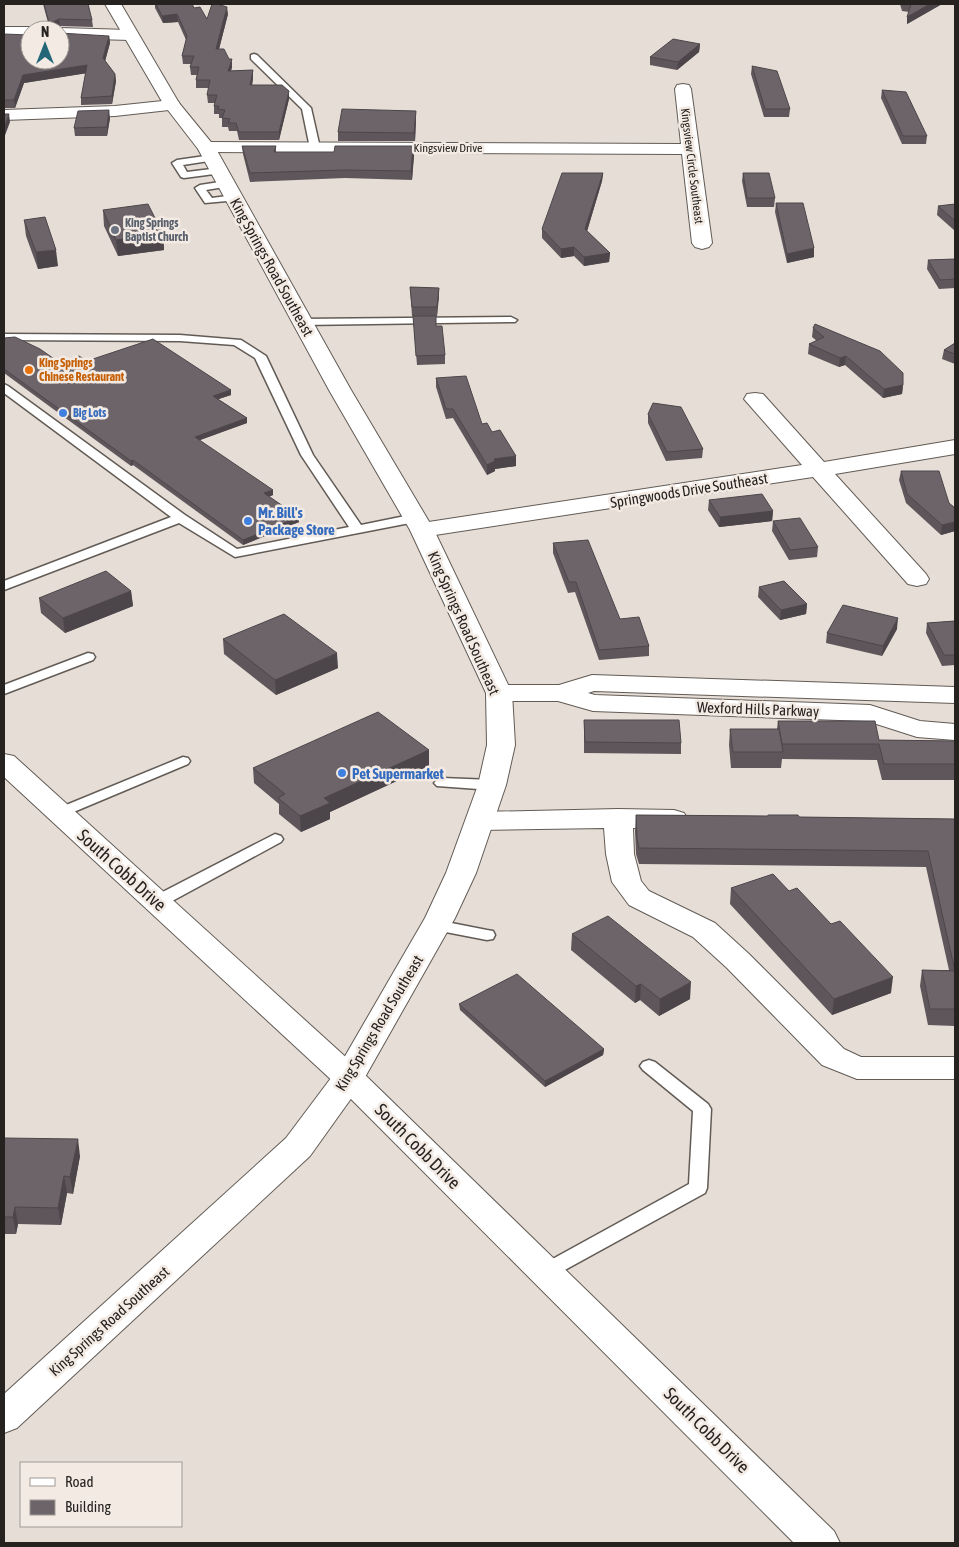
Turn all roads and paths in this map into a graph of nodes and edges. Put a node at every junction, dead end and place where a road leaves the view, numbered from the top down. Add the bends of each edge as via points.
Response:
1 (114, 4) edge
2 (4, 32) edge
3 (20, 32) edge
4 (70, 33) edge
5 (130, 35) junction
6 (254, 57) dead end
7 (683, 89) dead end
8 (172, 105) junction
9 (4, 115) edge
10 (315, 148) junction
11 (690, 150) junction
12 (215, 178) junction
13 (702, 242) dead end
14 (511, 320) dead end
15 (302, 322) junction
16 (4, 337) edge
17 (4, 388) edge
18 (756, 399) dead end
19 (955, 447) edge
20 (818, 469) junction
21 (180, 518) junction
22 (418, 524) junction
23 (357, 530) junction
24 (917, 579) dead end
25 (4, 586) edge
26 (88, 657) dead end
27 (4, 690) edge
28 (499, 693) junction
29 (955, 695) edge
30 (755, 699) junction
31 (955, 732) edge
32 (183, 761) dead end
33 (4, 762) edge
34 (442, 783) dead end
35 (492, 785) junction
36 (59, 813) junction
37 (618, 818) junction
38 (698, 819) edge
39 (480, 821) junction
40 (275, 839) dead end
41 (157, 902) junction
42 (436, 925) junction
43 (487, 935) dead end
44 (649, 1066) dead end
45 (955, 1068) edge
46 (349, 1078) junction
47 (545, 1272) junction
48 (4, 1417) edge
49 (820, 1543) edge

1 - 5 street, King Springs Road Southeast
2 - 3 street
4 - 5 street
5 - 8 street, King Springs Road Southeast
6 - 10 lane via 306,108
7 - 11 street, Kingsview Circle Southeast
8 - 9 street via 114,112 52,106
8 - 12 street, King Springs Road Southeast
10 - 11 street, Kingsview Drive
10 - 12 street, Kingsview Drive
11 - 13 street, Kingsview Circle Southeast
12 - 12 lane via 177,163 184,175
12 - 15 street, King Springs Road Southeast
14 - 15 lane
15 - 22 street, King Springs Road Southeast
16 - 23 lane via 180,338 237,342 260,356 307,455
17 - 21 lane
18 - 20 street
19 - 20 street, Springwoods Drive Southeast
20 - 22 street, Springwoods Drive Southeast via 705,488
20 - 24 street
21 - 23 lane via 235,553
21 - 25 lane
22 - 23 lane
22 - 28 street, King Springs Road Southeast
26 - 27 lane
28 - 30 street, Wexford Hills Parkway via 560,693 593,703
28 - 35 street, King Springs Road Southeast via 501,745
29 - 30 street, Wexford Hills Parkway
30 - 31 street, Wexford Hills Parkway via 870,713 917,729
32 - 36 lane
33 - 36 street, South Cobb Drive
34 - 35 lane
35 - 39 street, King Springs Road Southeast
36 - 41 street, South Cobb Drive
37 - 38 street
37 - 39 street
37 - 45 street via 626,882 640,898 704,930 833,1057 856,1068
39 - 42 street, King Springs Road Southeast
40 - 41 lane
41 - 46 street, South Cobb Drive
42 - 43 lane
42 - 46 street, King Springs Road Southeast
44 - 47 lane via 702,1110 698,1188
46 - 47 street, South Cobb Drive
46 - 48 street, King Springs Road Southeast via 298,1147
47 - 49 street, South Cobb Drive

